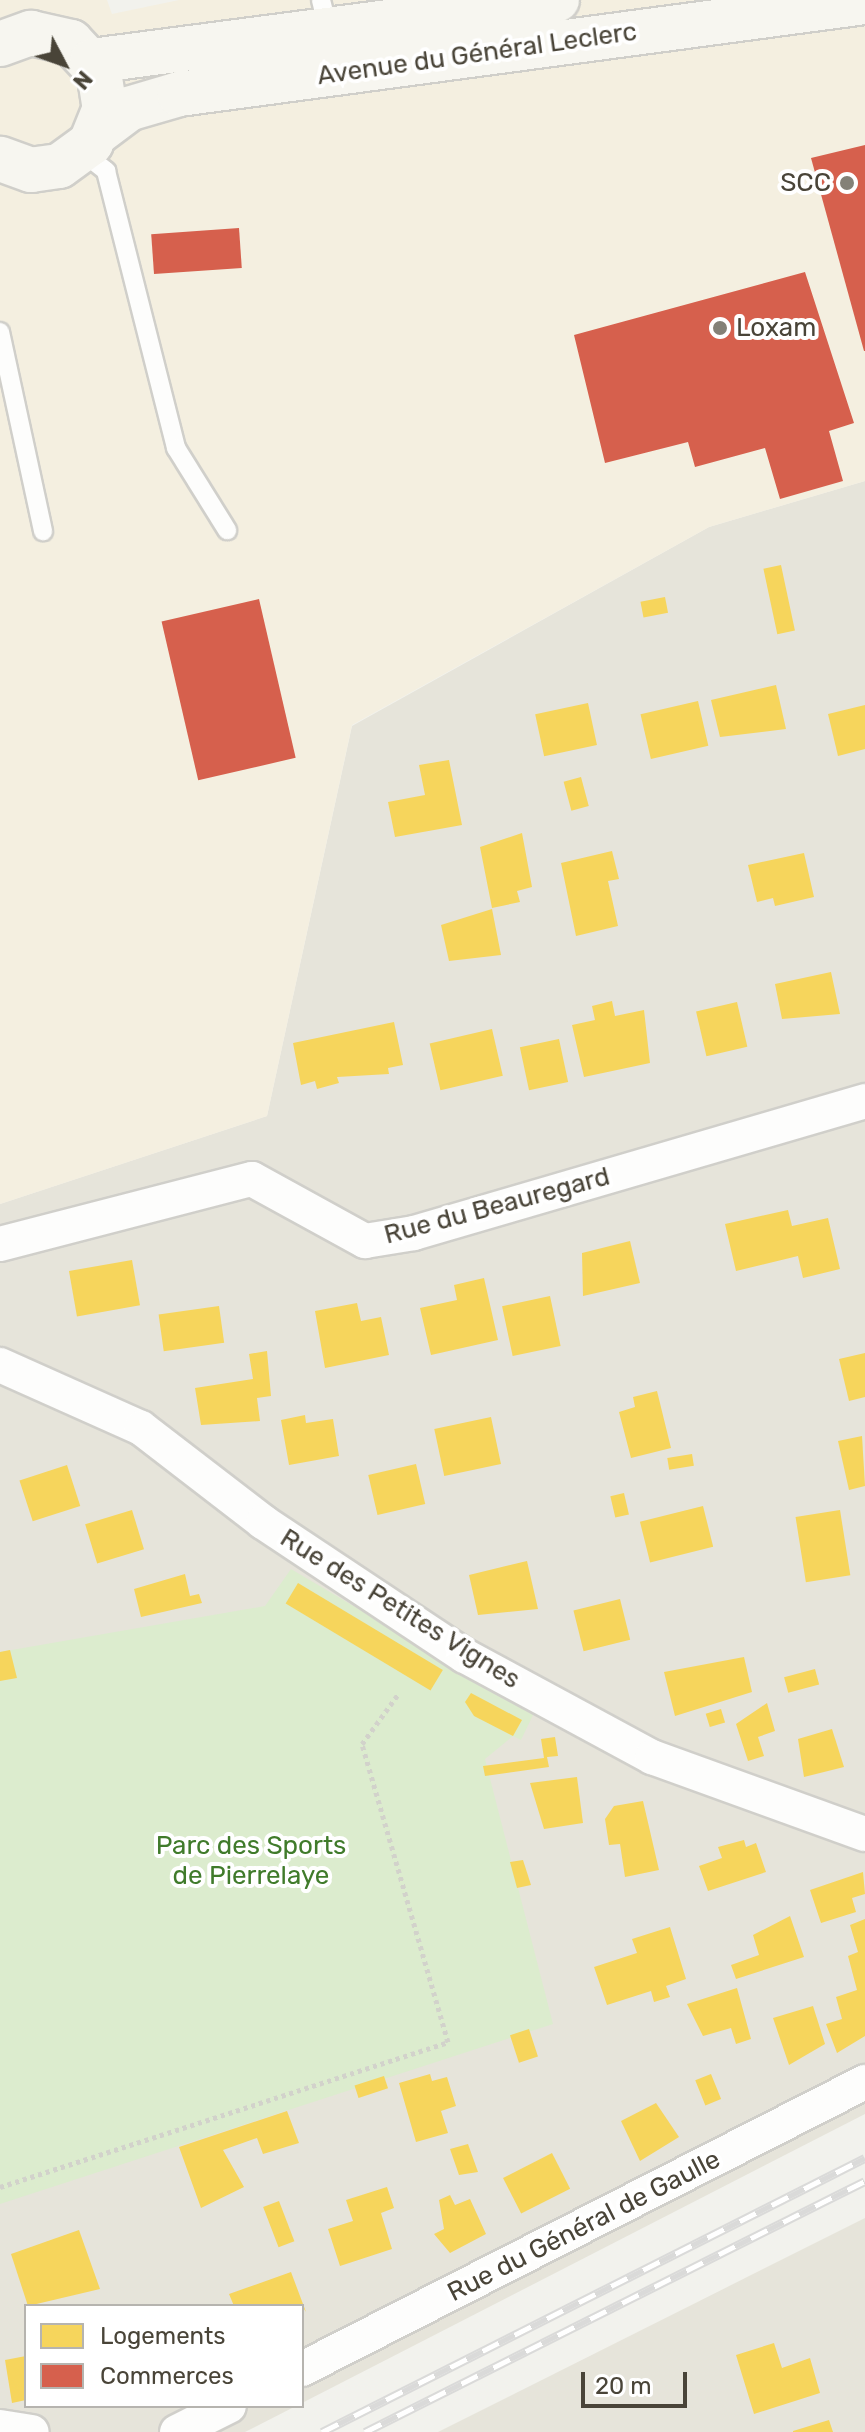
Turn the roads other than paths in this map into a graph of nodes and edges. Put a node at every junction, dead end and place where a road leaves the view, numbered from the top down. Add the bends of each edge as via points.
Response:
1 (557, 0) edge
2 (865, 2) edge
3 (325, 16) edge
4 (0, 44) edge
5 (92, 61) junction
6 (90, 142) junction
7 (0, 159) edge
8 (0, 332) edge
9 (227, 530) dead end
10 (43, 531) dead end
11 (865, 1101) edge
12 (0, 1244) edge
13 (0, 1365) edge
14 (865, 1834) edge
15 (865, 2082) edge
16 (304, 2368) edge
17 (225, 2408) edge
18 (0, 2427) edge
19 (32, 2432) edge
20 (177, 2432) edge

1 - 3 main road, Avenue du Général Leclerc
2 - 6 main road, Avenue du Général Leclerc via 179,94 128,109
3 - 5 main road, Avenue du Général Leclerc
4 - 5 main road via 44,33 71,42
5 - 6 main road via 105,96
6 - 7 main road, Avenue du Général Leclerc via 45,170
6 - 9 lane via 106,171 176,448
8 - 10 lane
11 - 12 street, Rue du Beauregard via 414,1233 365,1241 252,1179
13 - 14 street, Rue des Petites Vignes via 141,1428 263,1522 465,1656 652,1757
15 - 16 street, Rue du Général de Gaulle
17 - 20 street
18 - 19 street

